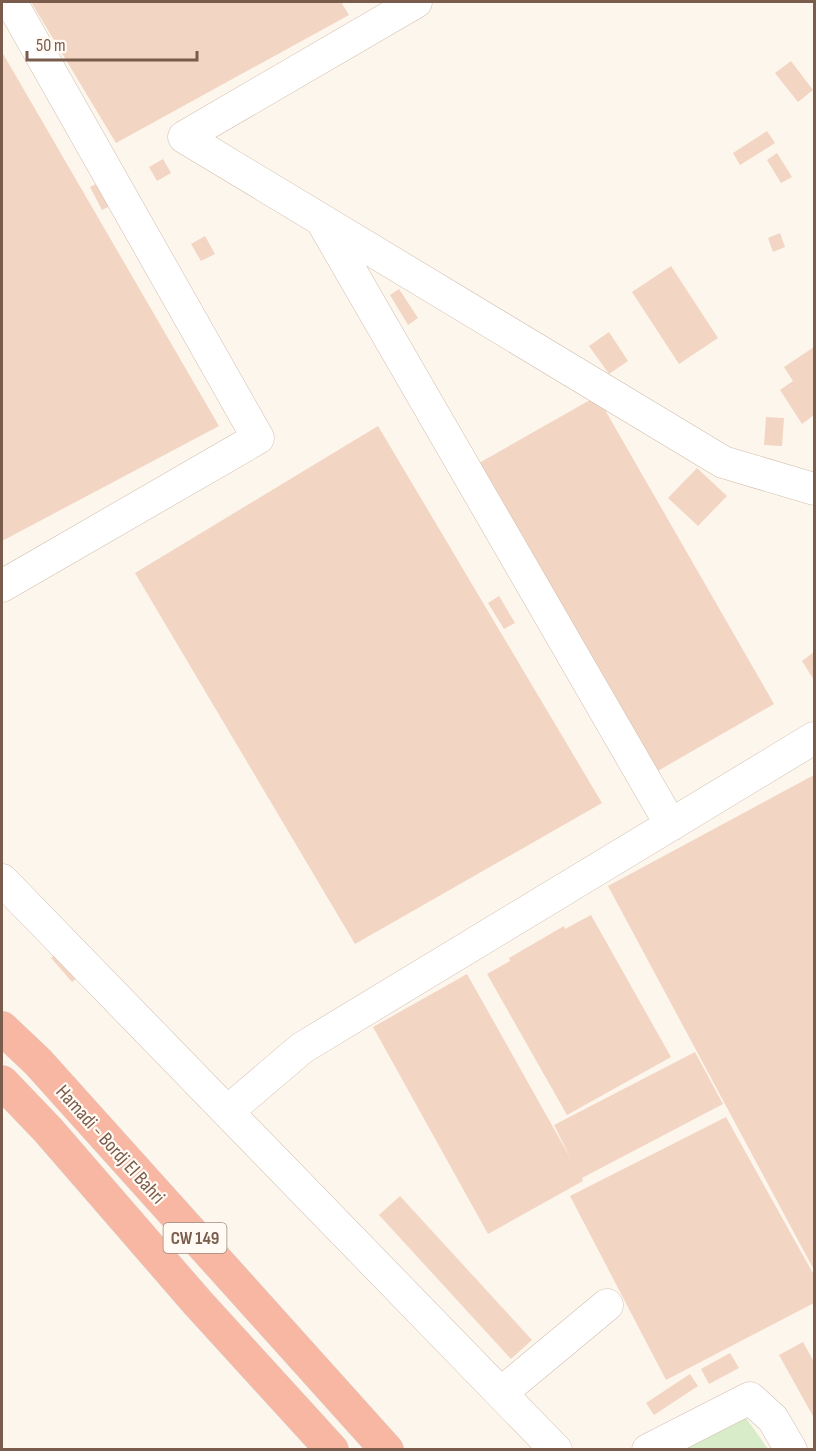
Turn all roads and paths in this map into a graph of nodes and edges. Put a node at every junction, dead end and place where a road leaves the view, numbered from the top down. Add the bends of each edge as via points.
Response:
1 (11, 2) edge
2 (416, 2) edge
3 (377, 11) edge
4 (321, 220) junction
5 (814, 489) edge
6 (2, 586) edge
7 (814, 738) edge
8 (671, 825) junction
9 (2, 880) edge
10 (2, 1028) edge
11 (2, 1082) edge
12 (228, 1111) junction
13 (607, 1305) dead end
14 (501, 1393) junction
15 (332, 1449) edge
16 (387, 1449) edge
17 (556, 1449) edge
18 (648, 1449) edge
19 (791, 1449) edge

1 - 6 lane via 258,438
2 - 3 lane
3 - 4 lane via 184,137
4 - 5 lane via 723,462
4 - 8 lane
7 - 8 lane
8 - 12 lane via 302,1048
9 - 12 lane
10 - 16 highway, Hamadi - Bordj El Bahri / CW 149 via 38,1062
11 - 15 highway, Hamadi - Bordj El Bahri / CW 149
12 - 14 lane
13 - 14 lane
14 - 17 lane
18 - 19 lane via 750,1398 772,1419

